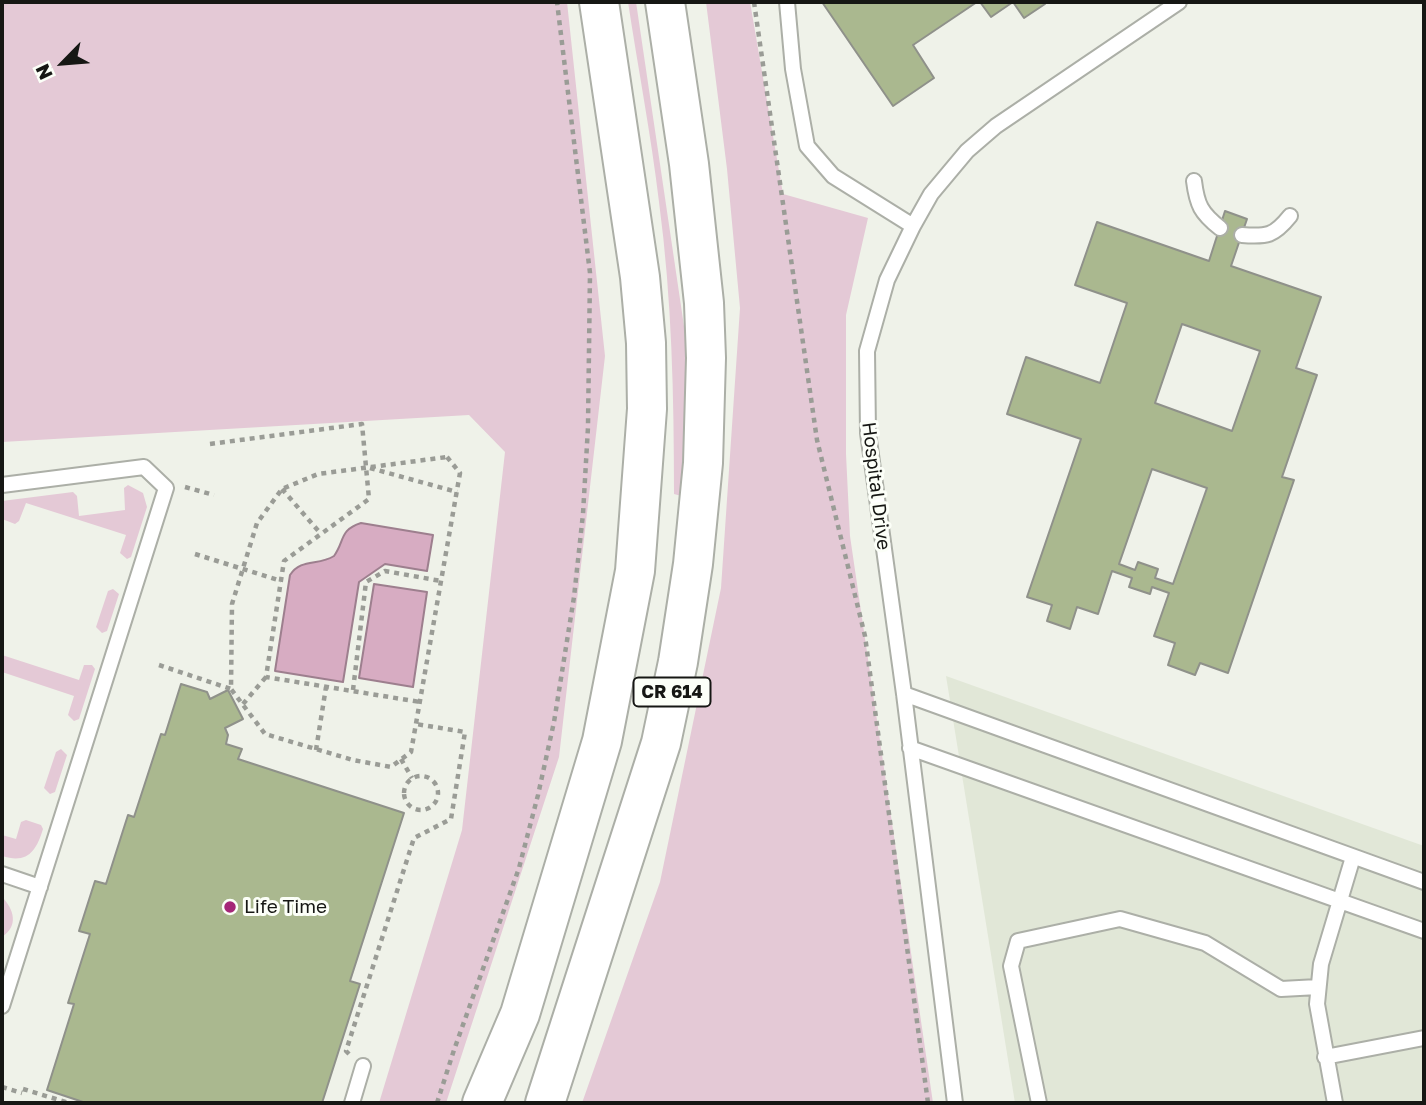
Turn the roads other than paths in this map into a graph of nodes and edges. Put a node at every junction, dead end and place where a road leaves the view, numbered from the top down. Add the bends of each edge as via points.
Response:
1 (599, 2) edge
2 (665, 2) edge
3 (787, 2) edge
4 (1179, 2) edge
5 (1194, 181) dead end
6 (1290, 216) dead end
7 (913, 226) junction
8 (1220, 228) dead end
9 (1241, 235) dead end
10 (2, 485) edge
11 (904, 694) junction
12 (911, 748) junction
13 (1353, 856) junction
14 (2, 874) edge
15 (1424, 882) edge
16 (40, 887) junction
17 (1338, 901) junction
18 (1424, 931) edge
19 (1318, 987) junction
20 (2, 1006) edge
21 (520, 1014) junction
22 (1424, 1038) edge
23 (1325, 1057) junction
24 (363, 1066) road end
25 (352, 1103) edge
26 (482, 1103) edge
27 (506, 1103) edge
28 (545, 1103) edge
29 (954, 1103) edge
30 (1039, 1103) edge
31 (1335, 1103) edge

1 - 21 highway, CR 614 via 645,330 642,489 635,571 602,741
2 - 28 highway, CR 614 via 704,303 703,463 694,551 661,743
3 - 7 lane via 807,146 833,176
4 - 7 lane, Hospital Drive via 967,151 931,194
5 - 8 lane via 1205,217
6 - 9 lane via 1278,230 1263,237
7 - 11 lane, Hospital Drive via 876,313 867,351 866,390
10 - 16 lane via 144,467 166,488
11 - 12 lane, Hospital Drive
11 - 13 lane
12 - 17 lane
12 - 29 lane, Hospital Drive
13 - 15 lane
13 - 17 lane
14 - 16 lane
16 - 20 lane
17 - 18 lane
17 - 19 lane
19 - 23 lane
19 - 30 lane via 1281,989 1205,943 1120,919 1018,941 1011,966
21 - 26 highway
21 - 27 highway
22 - 23 lane
23 - 31 lane
24 - 25 lane

